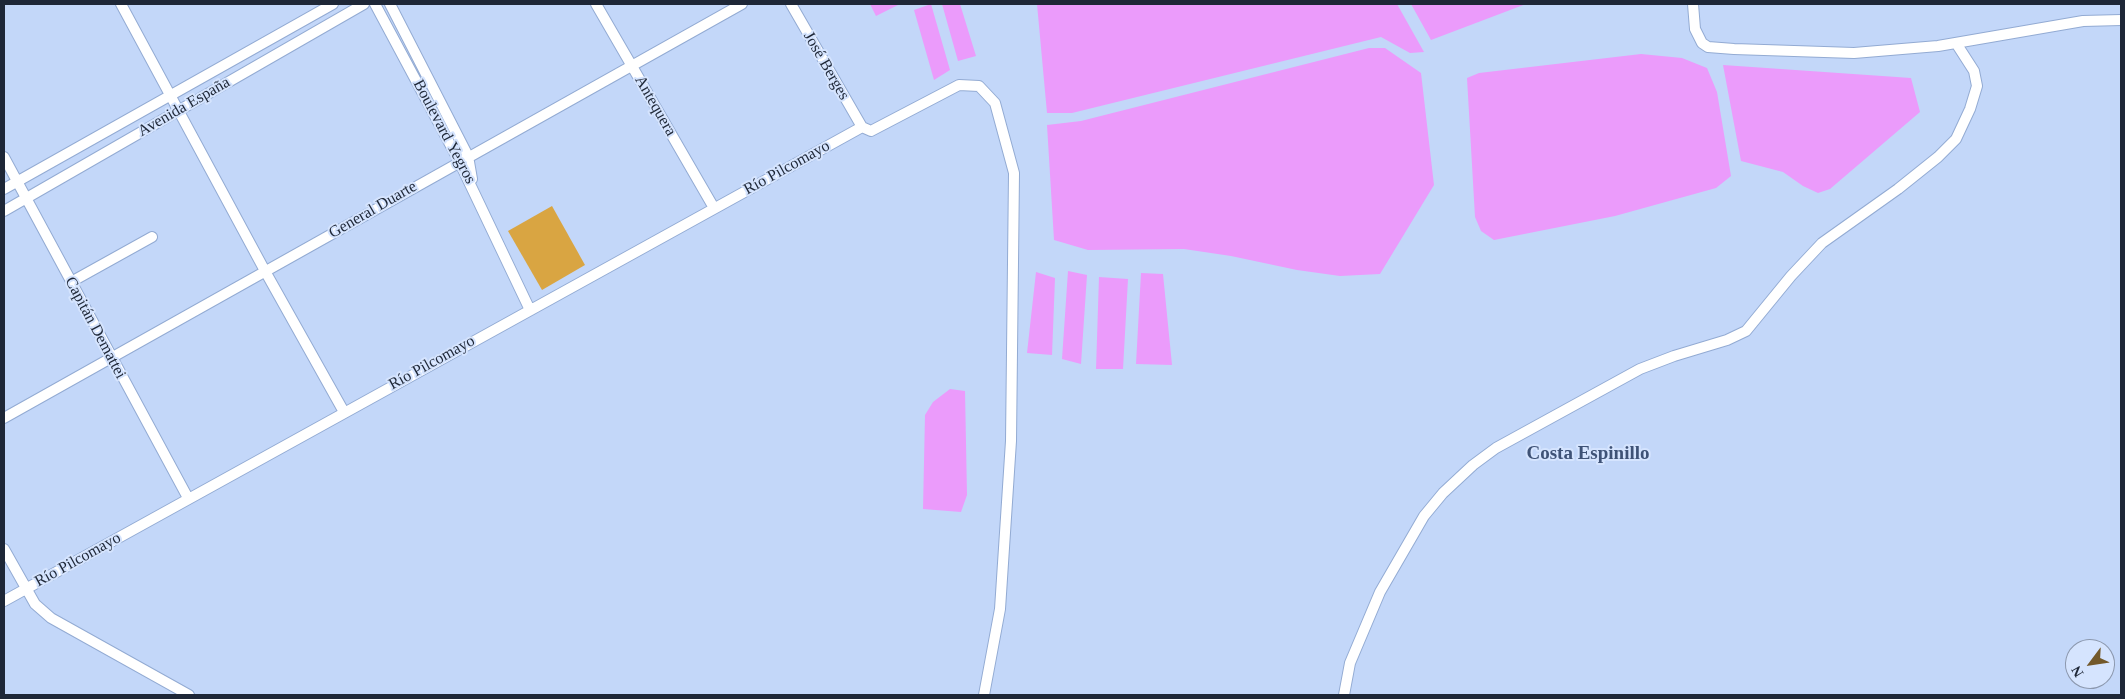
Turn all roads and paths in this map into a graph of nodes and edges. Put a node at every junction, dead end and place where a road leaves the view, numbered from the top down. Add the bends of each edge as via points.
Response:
1 (121, 4) edge
2 (333, 4) edge
3 (364, 4) edge
4 (375, 4) edge
5 (390, 4) edge
6 (596, 4) edge
7 (742, 4) edge
8 (791, 4) edge
9 (1693, 4) edge
10 (2121, 20) edge
11 (1956, 43) junction
12 (632, 66) junction
13 (169, 94) junction
14 (178, 110) junction
15 (862, 127) junction
16 (4, 157) edge
17 (464, 158) junction
18 (17, 182) junction
19 (4, 189) edge
20 (26, 198) junction
21 (714, 208) junction
22 (4, 211) edge
23 (152, 237) dead end
24 (265, 271) junction
25 (71, 282) junction
26 (530, 310) junction
27 (111, 358) junction
28 (344, 412) junction
29 (4, 418) edge
30 (188, 498) junction
31 (4, 548) edge
32 (26, 589) junction
33 (4, 601) edge
34 (189, 695) edge
35 (984, 695) edge
36 (1344, 695) edge

1 - 13 street
2 - 13 street, Avenida España
3 - 14 street, Avenida España
4 - 17 street, Boulevard Yegros
5 - 17 street, Boulevard Yegros
6 - 12 street, Antequera
7 - 12 street, General Duarte
8 - 15 street, José Berges
9 - 11 street via 1695,29 1702,43 1708,47 1854,53
10 - 11 street via 2083,21
11 - 36 street via 1974,71 1977,86 1956,139 1898,189 1822,243 1746,330 1728,340 1640,369 1496,448 1478,460 1443,493 1424,516 1380,592 1350,663
12 - 17 street, General Duarte
12 - 21 street, Antequera
13 - 14 street
13 - 18 street, Avenida España
14 - 20 street, Avenida España
14 - 24 street
15 - 21 street, Río Pilcomayo
15 - 35 street via 872,131 959,85 979,86 995,103 1014,173 1011,441 1000,610
16 - 18 street, Capitán Demattei
17 - 24 street, General Duarte
17 - 26 street, Boulevard Yegros via 474,190
18 - 19 street, Avenida España
18 - 20 street, Capitán Demattei
20 - 22 street, Avenida España
20 - 25 street, Capitán Demattei
21 - 26 street, Río Pilcomayo
23 - 25 street
24 - 27 street, General Duarte
24 - 28 street
25 - 27 street, Capitán Demattei
26 - 28 street, Río Pilcomayo
27 - 29 street, General Duarte
27 - 30 street, Capitán Demattei
28 - 30 street, Río Pilcomayo
30 - 32 street, Río Pilcomayo
31 - 32 street
32 - 33 street, Río Pilcomayo
32 - 34 street via 35,604 51,618

